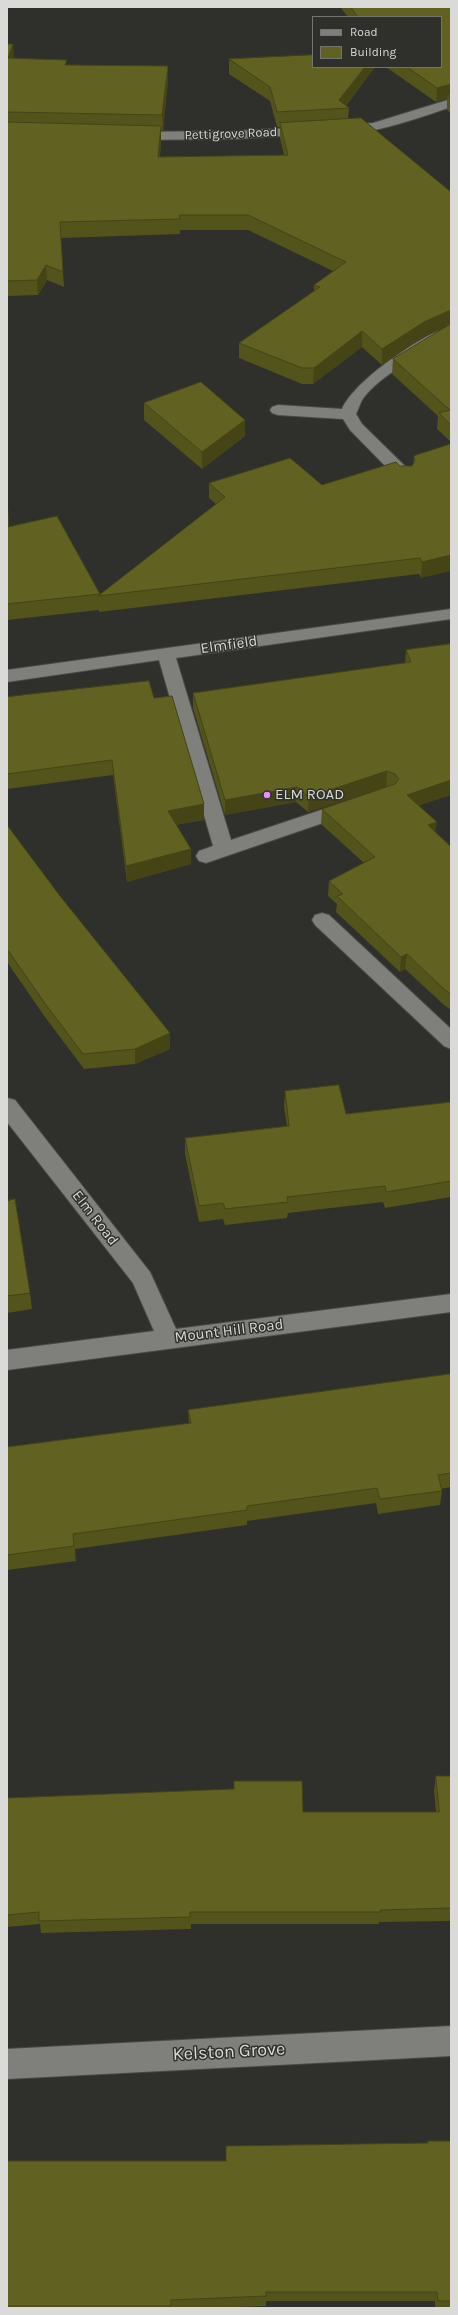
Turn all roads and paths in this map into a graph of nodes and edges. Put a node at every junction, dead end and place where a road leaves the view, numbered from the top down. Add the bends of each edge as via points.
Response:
1 (451, 103) edge
2 (116, 136) edge
3 (451, 331) edge
4 (278, 410) dead end
5 (348, 414) junction
6 (405, 476) edge
7 (451, 614) edge
8 (166, 654) junction
9 (7, 676) edge
10 (372, 799) edge
11 (224, 850) junction
12 (206, 856) dead end
13 (322, 920) dead end
14 (451, 1041) edge
15 (7, 1106) edge
16 (451, 1303) edge
17 (169, 1338) junction
18 (7, 1360) edge
19 (451, 2040) edge
20 (7, 2064) edge

1 - 2 street, Pettigrove Road via 374,127 235,135
3 - 5 street via 415,351 383,375 356,398
4 - 5 street
5 - 6 street via 356,427
7 - 8 street, Elmfield
8 - 9 street, Elmfield
8 - 11 street
10 - 11 street
11 - 12 street
13 - 14 street
15 - 17 street, Elm Road via 142,1278
16 - 17 street, Mount Hill Road
17 - 18 street, Mount Hill Road
19 - 20 street, Kelston Grove

